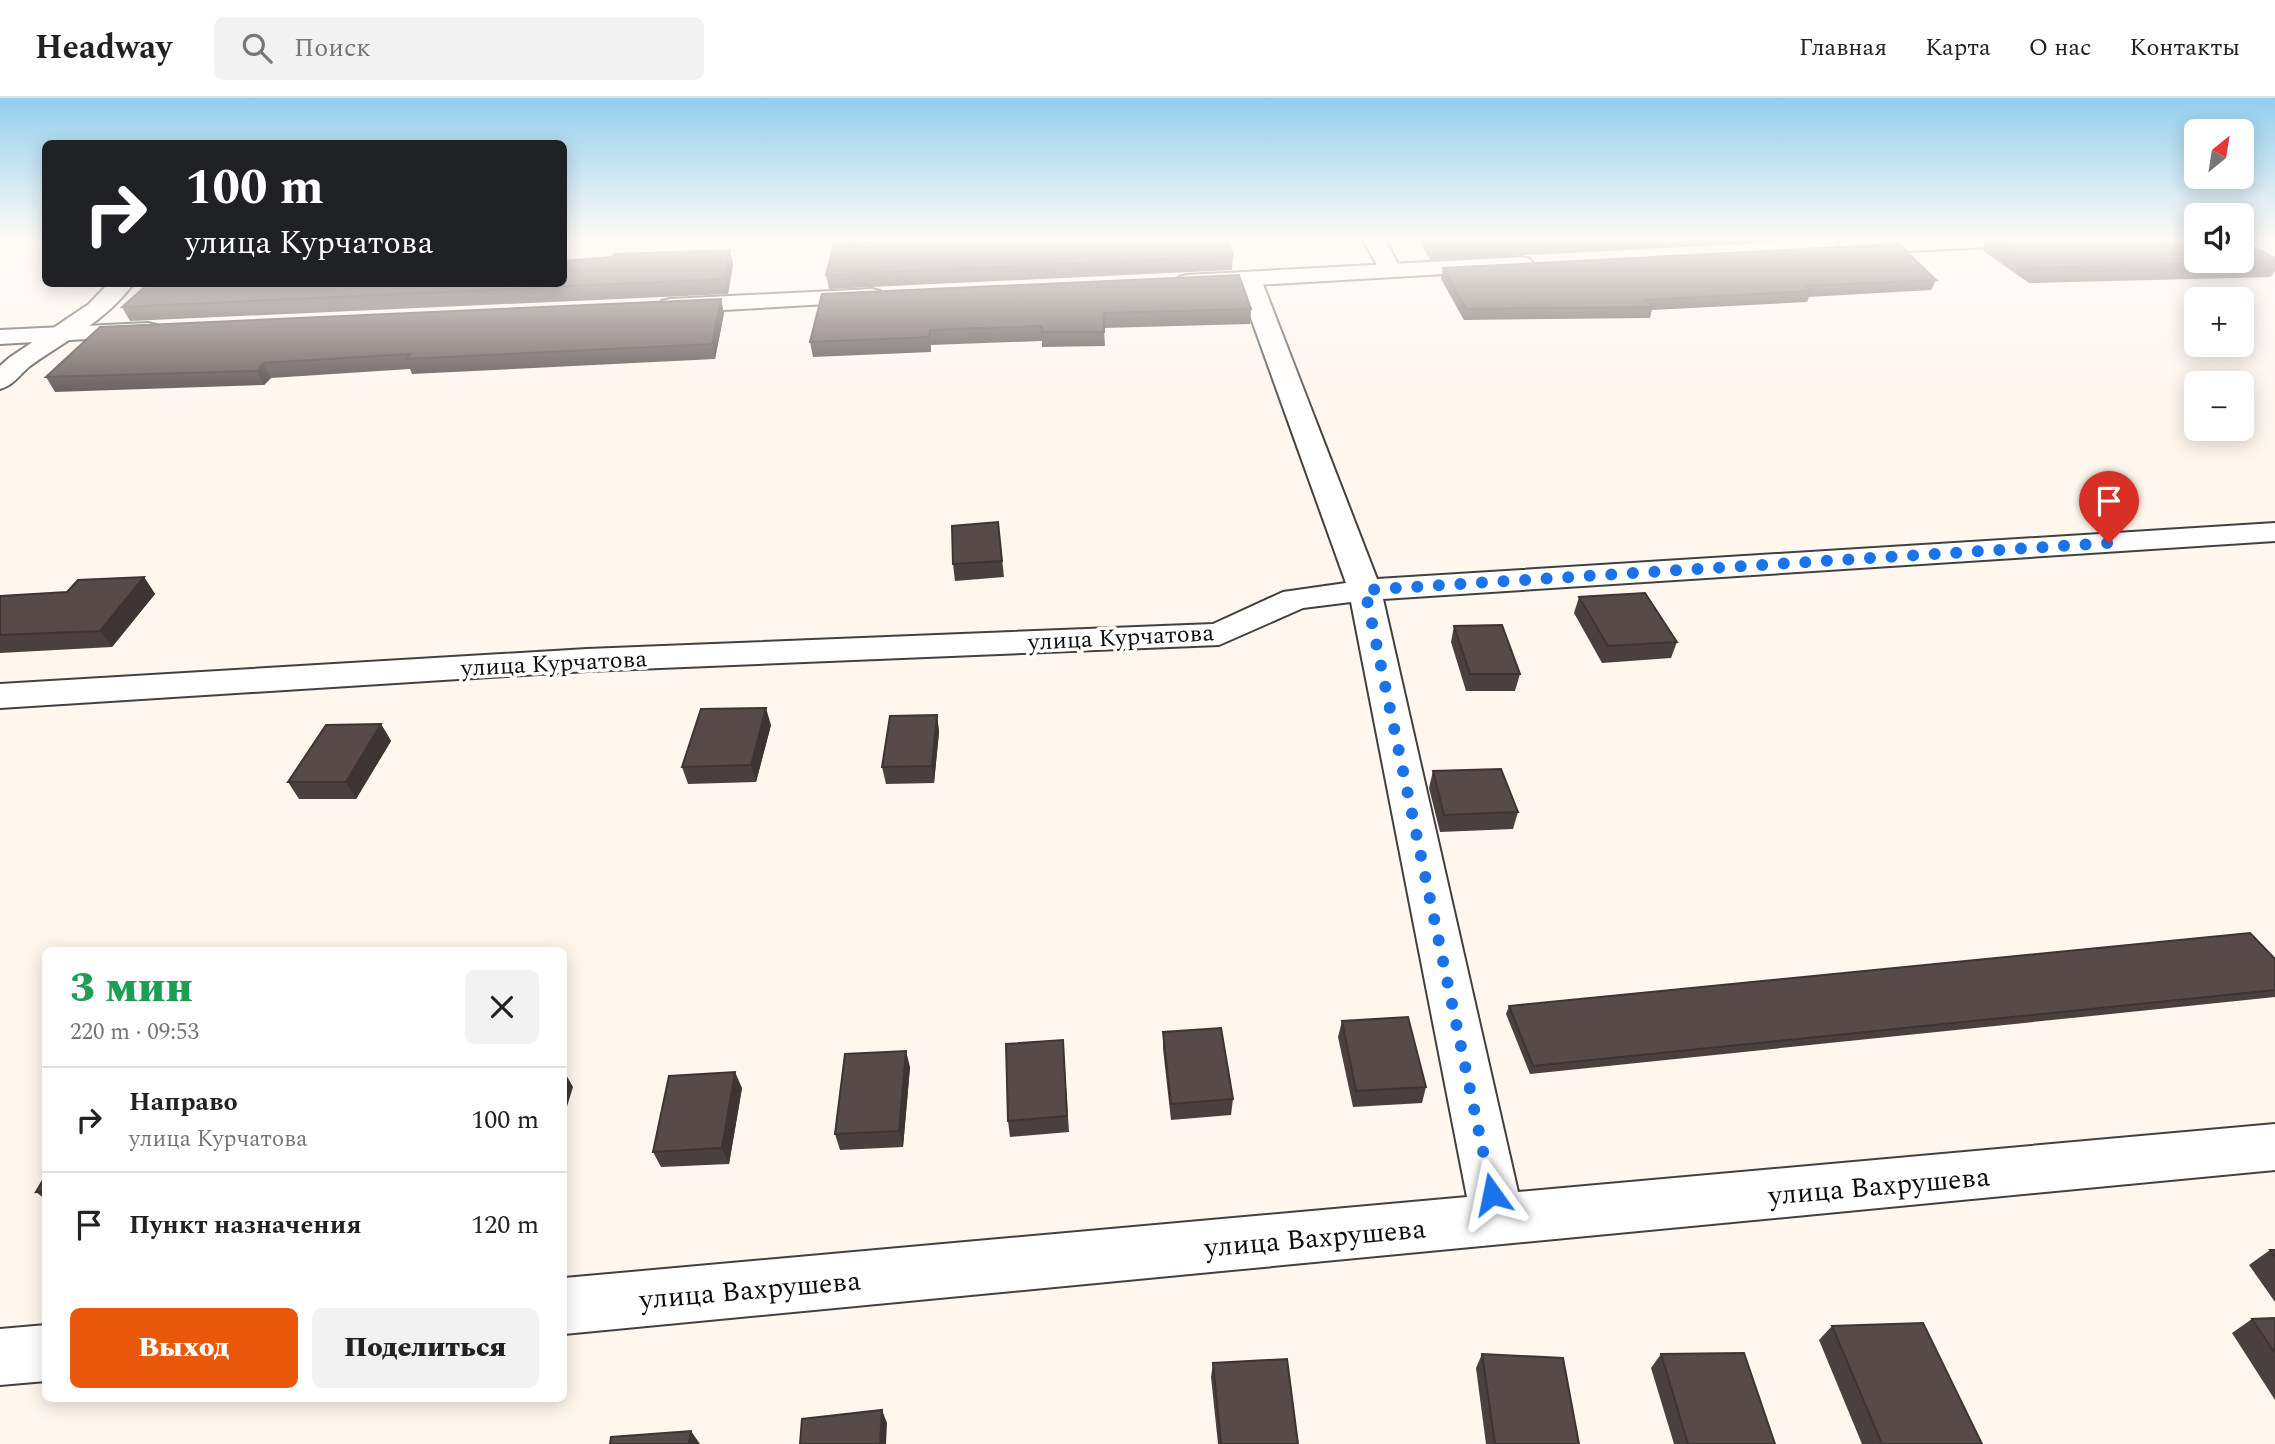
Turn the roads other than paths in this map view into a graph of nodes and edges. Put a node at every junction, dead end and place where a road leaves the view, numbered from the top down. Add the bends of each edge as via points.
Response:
1 (105, 301) edge
2 (775, 301) edge
3 (1258, 301) edge
4 (653, 306) edge
5 (168, 329) edge
6 (57, 334) junction
7 (0, 337) edge
8 (0, 381) edge
9 (2275, 532) edge
10 (1365, 590) junction
11 (0, 696) edge
12 (2275, 1147) edge
13 (1497, 1221) junction
14 (567, 1306) edge
15 (42, 1353) edge
16 (0, 1357) edge

1 - 6 street
2 - 4 street
3 - 10 street
5 - 6 street
6 - 7 street
6 - 8 street
9 - 10 street, улица Курчатова
10 - 11 street, улица Курчатова via 1295,598 1219,634 587,660
10 - 13 street
12 - 13 street, улица Вахрушева
13 - 14 street, улица Вахрушева
15 - 16 street

